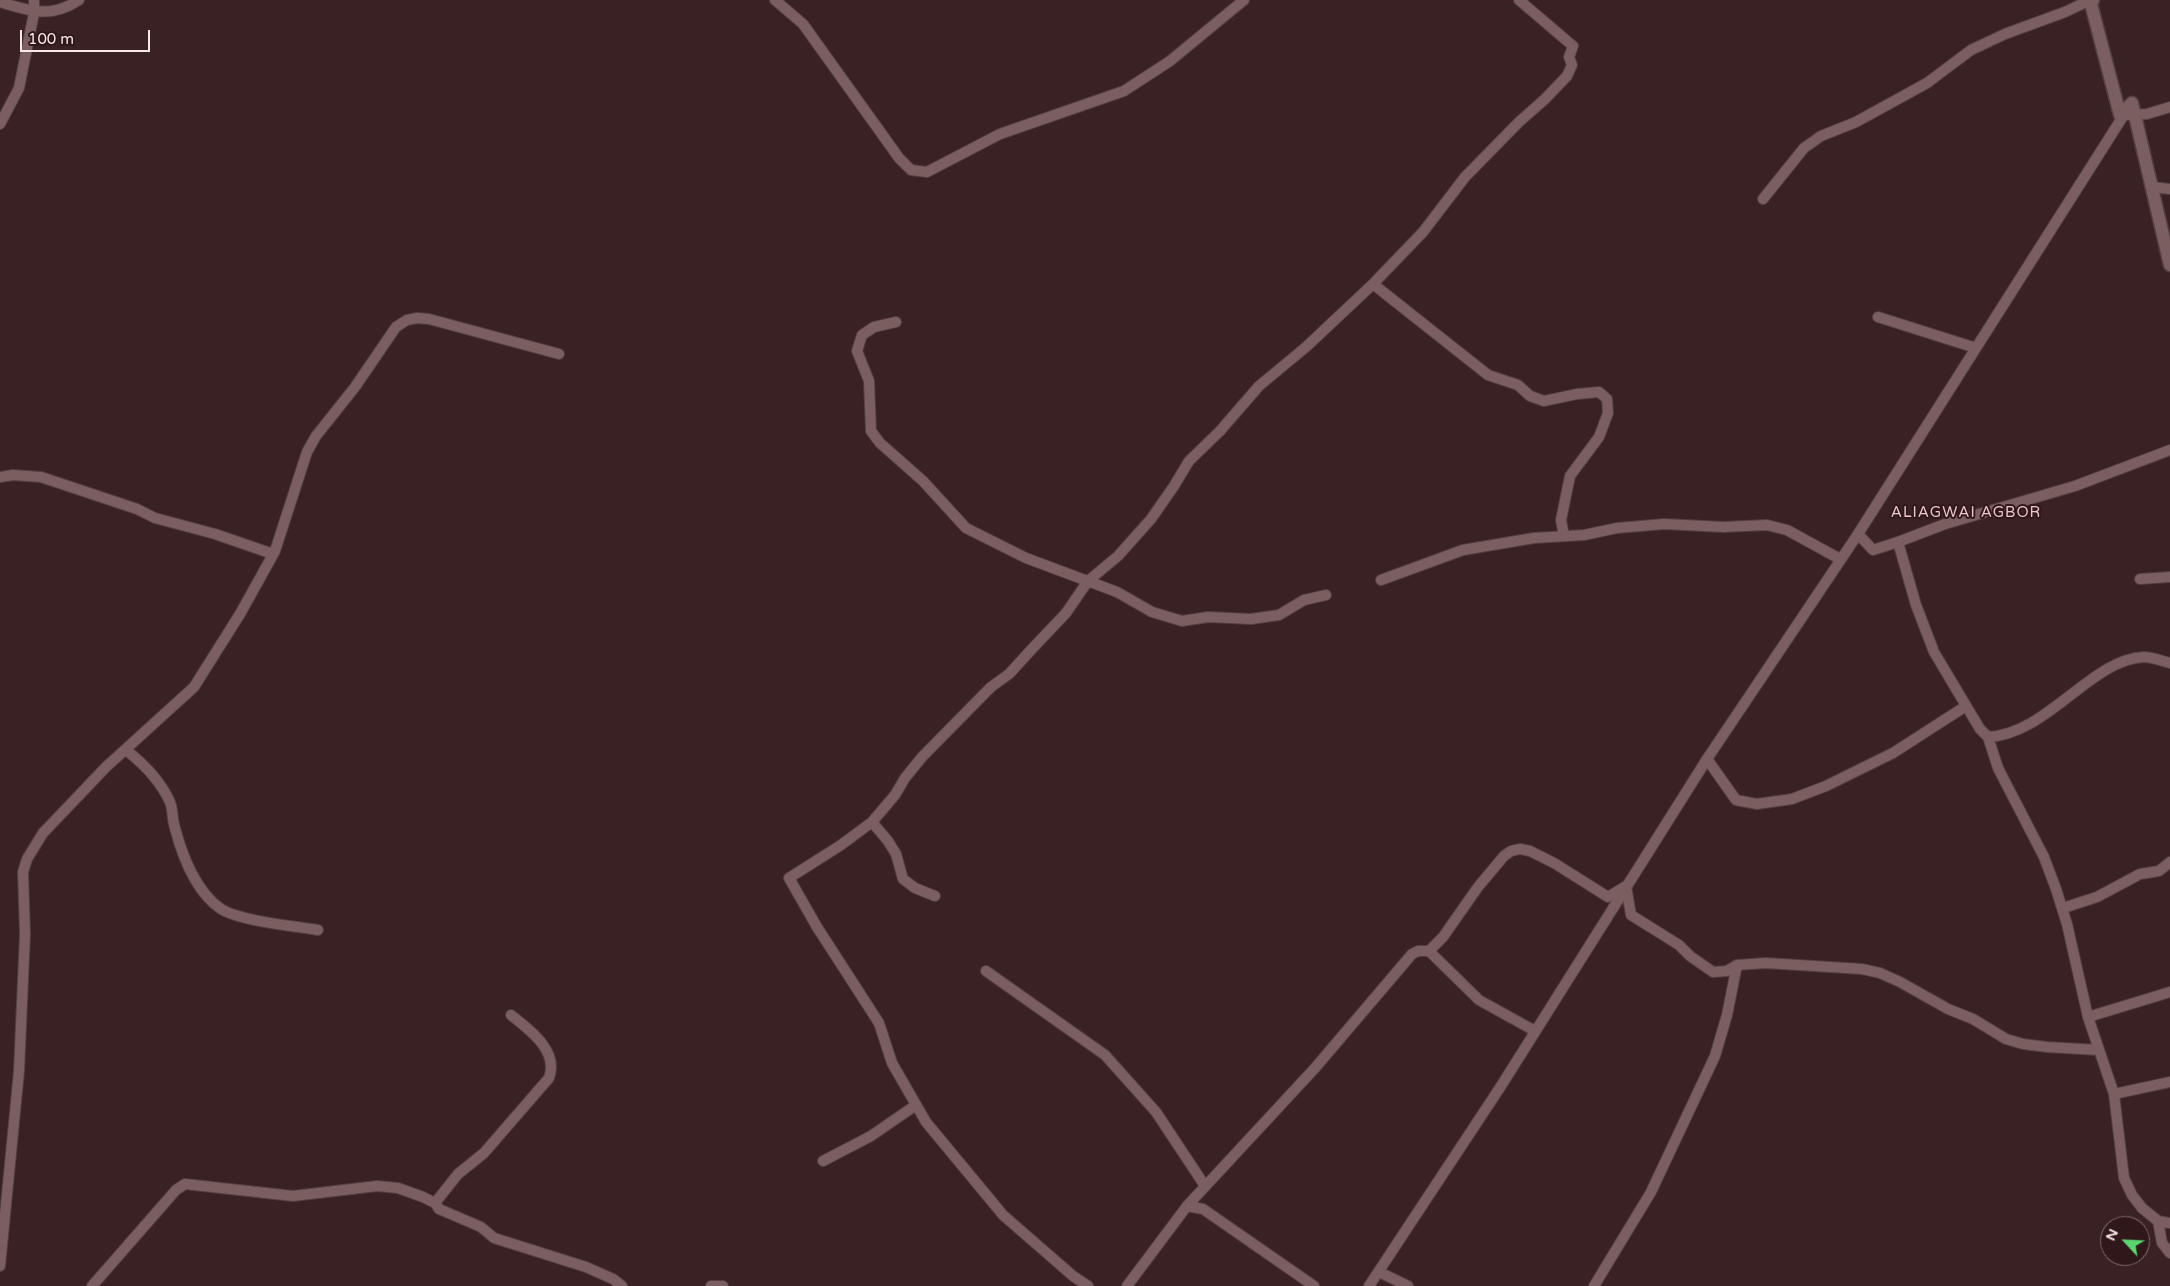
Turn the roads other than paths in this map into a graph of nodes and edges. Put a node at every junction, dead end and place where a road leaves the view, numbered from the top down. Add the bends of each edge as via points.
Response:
1 (34, 0) edge
2 (79, 0) edge
3 (775, 0) edge
4 (1244, 0) edge
5 (1519, 0) edge
6 (2094, 1) edge
7 (0, 2) edge
8 (34, 13) junction
9 (2132, 103) junction
10 (2170, 107) edge
11 (2120, 115) junction
12 (0, 124) edge
13 (2152, 188) junction
14 (2170, 188) edge
15 (1763, 199) dead end
16 (2170, 265) edge
17 (1373, 284) junction
18 (1878, 317) dead end
19 (896, 322) dead end
20 (1976, 348) junction
21 (559, 354) dead end
22 (2170, 450) edge
23 (0, 477) edge
24 (1858, 534) junction
25 (1564, 536) junction
26 (1898, 542) junction
27 (273, 554) junction
28 (1840, 559) junction
29 (2170, 577) edge
30 (2140, 579) dead end
31 (1381, 580) dead end
32 (1088, 581) junction
33 (1326, 595) dead end
34 (2170, 663) edge
35 (1966, 706) junction
36 (1988, 737) junction
37 (126, 750) junction
38 (1707, 759) junction
39 (872, 822) junction
40 (2170, 862) edge
41 (1626, 886) junction
42 (936, 896) dead end
43 (2063, 908) junction
44 (318, 930) dead end
45 (1429, 952) junction
46 (1737, 965) junction
47 (986, 971) dead end
48 (2170, 992) edge
49 (512, 1015) dead end
50 (2088, 1017) junction
51 (1535, 1031) junction
52 (2098, 1050) junction
53 (2170, 1082) edge
54 (2114, 1094) junction
55 (916, 1105) junction
56 (823, 1161) dead end
57 (1202, 1189) junction
58 (435, 1203) junction
59 (1187, 1206) junction
60 (1203, 1209) junction
61 (2158, 1221) junction
62 (2170, 1224) edge
63 (2170, 1253) edge
64 (0, 1266) edge
65 (1379, 1272) junction
66 (92, 1286) edge
67 (622, 1286) edge
68 (711, 1286) edge
69 (723, 1286) edge
70 (1088, 1286) edge
71 (1127, 1286) edge
72 (1314, 1286) edge
73 (1369, 1286) edge
74 (1408, 1286) edge
75 (1594, 1286) edge

1 - 8 street
2 - 8 street via 66,9
3 - 4 street via 803,24 899,158 911,170 927,172 1000,134 1124,91 1170,61
5 - 17 street via 1573,46 1572,65 1567,76 1465,177 1423,232
6 - 11 street
6 - 15 street via 1971,50 1928,83 1856,122 1821,136 1804,148
7 - 8 street
8 - 12 street via 19,88
9 - 11 street
9 - 13 street
9 - 20 street
10 - 11 street via 2147,114
13 - 14 street
13 - 16 street
17 - 25 street via 1488,376 1518,385 1530,396 1544,401 1599,392 1607,399 1608,413 1599,437 1570,476 1561,520
17 - 32 street via 1259,386 1189,461 1151,519 1125,549
18 - 20 street
19 - 32 street via 874,327 862,335 858,350 869,381 871,431 966,528 1026,558
20 - 24 street
21 - 27 street via 429,319 407,320 396,327 309,448
22 - 26 street via 2075,486 1945,524
23 - 27 street via 41,477 155,518
24 - 26 street via 1873,550
24 - 28 street
25 - 28 street via 1664,524 1723,527 1767,524 1787,530
25 - 31 street via 1463,550
26 - 35 street via 1934,652
27 - 37 street via 194,687
28 - 38 street
29 - 30 street
32 - 33 street via 1117,592 1152,612 1182,621 1279,615 1304,600
32 - 39 street via 1066,613 1009,674 991,687 922,757 896,795
34 - 36 street via 2144,657 2114,665 2043,717 2001,736
35 - 36 street
35 - 38 street via 1893,753 1792,799 1758,804 1736,800
36 - 43 street via 1998,768 2044,857
37 - 44 street via 142,762 160,784 170,803 183,853 205,893 216,904 244,916
37 - 64 street via 43,833 23,872 25,934 19,1071
38 - 41 street
39 - 42 street via 896,854 903,878 915,888
39 - 55 street via 789,878 879,1023 892,1063
40 - 43 street via 2159,872 2140,874 2097,897
41 - 45 street via 1608,896 1530,851 1512,851 1478,887
41 - 46 street via 1632,915 1679,945 1713,972 1727,971
41 - 51 street
43 - 50 street
45 - 51 street via 1478,1000
45 - 57 street via 1418,950 1412,954 1315,1068
46 - 52 street via 1783,963 1880,973 2006,1039 2047,1048
46 - 75 street via 1715,1056 1651,1192
47 - 57 street via 1105,1055 1156,1112
48 - 50 street
49 - 58 street via 535,1035 550,1056 553,1068 549,1078 484,1153 458,1174
50 - 52 street
51 - 65 street
52 - 54 street
53 - 54 street
54 - 61 street via 2124,1178 2142,1208
55 - 56 street via 871,1136
55 - 70 street via 926,1122 1002,1215
57 - 59 street
57 - 60 street
58 - 66 street via 398,1188 377,1186 293,1196 185,1184 176,1190
58 - 67 street via 439,1209 481,1227 494,1238 586,1267 613,1278
59 - 60 street
59 - 71 street
60 - 72 street
61 - 62 street
61 - 63 street via 2162,1243
65 - 73 street
65 - 74 street
68 - 69 street

